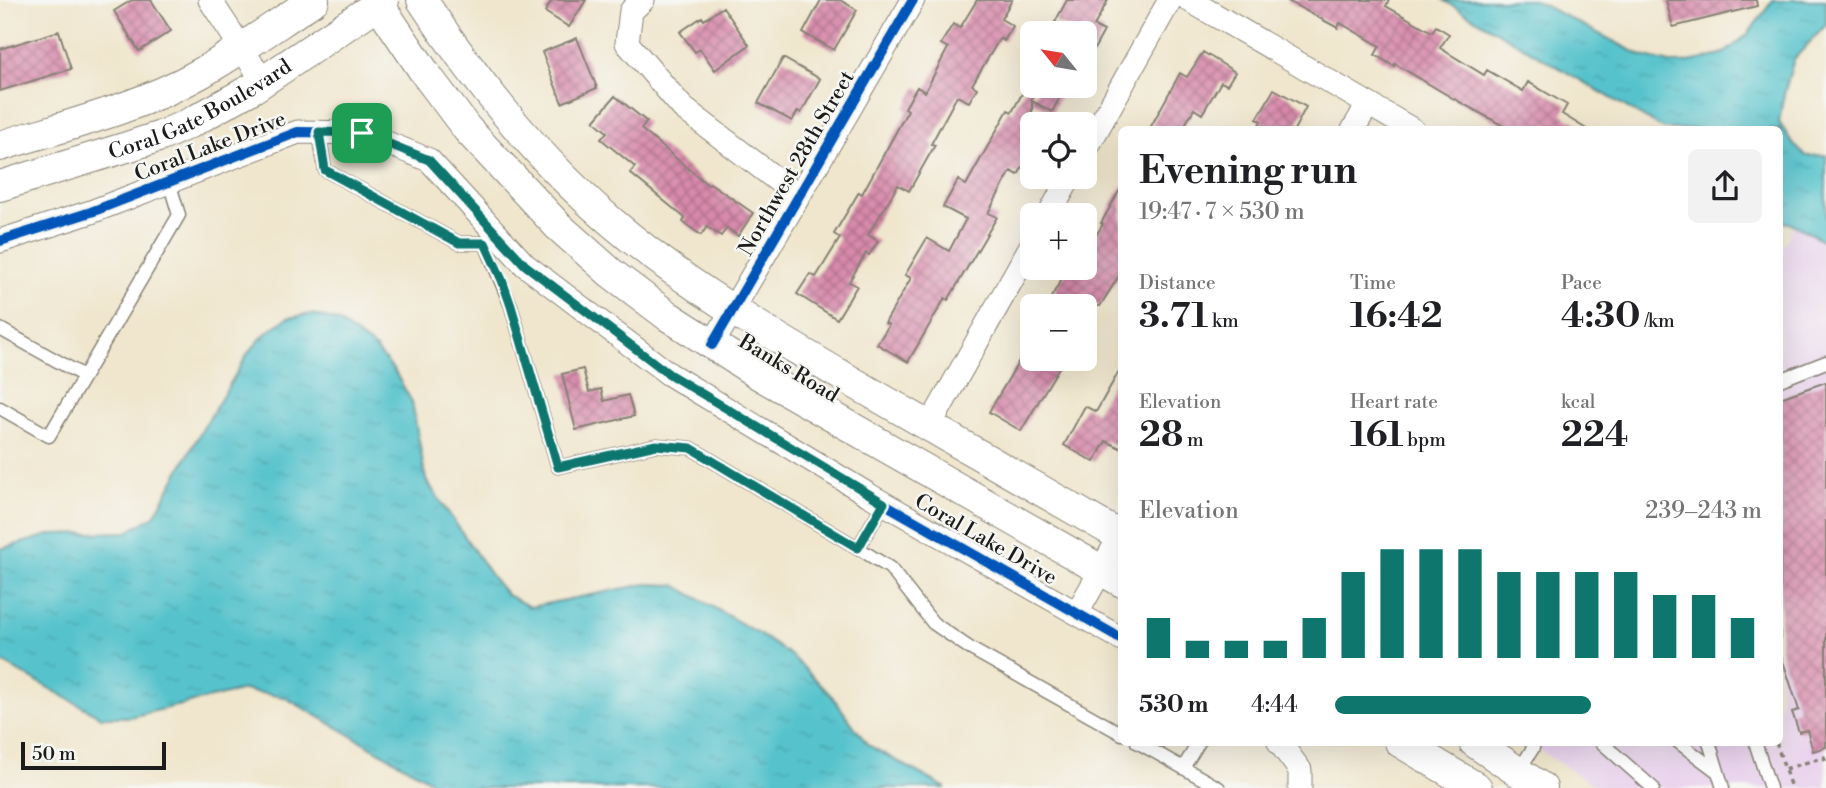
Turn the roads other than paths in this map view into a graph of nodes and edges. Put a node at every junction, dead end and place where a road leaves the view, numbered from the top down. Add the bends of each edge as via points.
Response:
1 (211, 0) edge
2 (314, 0) edge
3 (422, 0) edge
4 (643, 0) edge
5 (913, 0) edge
6 (1170, 0) edge
7 (1189, 0) edge
8 (379, 1) edge
9 (242, 47) junction
10 (263, 81) junction
11 (1368, 104) junction
12 (1355, 126) edge
13 (1406, 126) edge
14 (1097, 130) edge
15 (319, 132) junction
16 (0, 146) edge
17 (169, 182) junction
18 (0, 186) edge
19 (798, 196) junction
20 (491, 239) junction
21 (0, 241) edge
22 (1020, 265) edge
23 (732, 311) junction
24 (0, 329) edge
25 (712, 345) junction
26 (1826, 362) edge
27 (84, 376) junction
28 (1783, 379) edge
29 (0, 408) edge
30 (929, 426) junction
31 (884, 503) junction
32 (1118, 533) edge
33 (1118, 547) edge
34 (858, 548) junction
35 (1111, 576) edge
36 (1077, 613) junction
37 (1118, 637) edge
38 (1118, 732) edge
39 (1144, 746) edge
40 (1197, 746) edge
41 (1282, 746) edge
42 (1408, 746) edge
43 (1489, 746) edge
44 (1606, 746) edge
45 (1683, 746) edge
46 (1710, 746) edge
47 (1756, 746) edge
48 (1534, 758) edge
49 (1183, 768) junction
50 (1718, 772) junction
51 (1219, 788) edge
52 (1300, 788) edge
53 (1477, 788) edge
54 (1653, 788) edge
55 (1723, 788) edge
56 (1770, 788) edge

1 - 9 street
2 - 9 street, Coral Gate Boulevard
3 - 23 street, Banks Road via 465,63 558,173 669,269
4 - 19 street via 631,11 627,43 683,108
5 - 19 street, Northwest 28th Street
6 - 14 street
7 - 11 street
8 - 10 street, Coral Gate Boulevard
8 - 25 street, Banks Road via 467,128 558,226 611,273
9 - 10 street
9 - 16 street, Coral Gate Boulevard via 169,89
10 - 18 street, Coral Gate Boulevard via 161,136
11 - 12 street
11 - 13 street
15 - 17 street, Coral Lake Drive via 298,132
15 - 20 street, Coral Lake Drive via 362,133 429,160
15 - 20 lane via 325,170 459,243
17 - 21 street, Coral Lake Drive
17 - 27 lane via 179,215
19 - 23 street, Northwest 28th Street
20 - 31 street, Coral Lake Drive via 669,374
20 - 34 lane via 558,467 656,445 691,448
22 - 30 street
23 - 25 street, Northwest 28th Street
23 - 30 street, Banks Road
24 - 27 lane
25 - 35 street, Banks Road
26 - 28 lane
27 - 29 lane via 49,436
30 - 32 street, Banks Road
31 - 34 lane
31 - 36 street, Coral Lake Drive
33 - 35 street
34 - 38 lane via 890,569 933,623
35 - 36 street
36 - 37 street, Coral Lake Drive
39 - 49 lane
40 - 49 lane
41 - 52 street via 1300,770
42 - 53 street
43 - 48 street
44 - 54 lane
45 - 50 lane
46 - 50 lane
47 - 56 lane
49 - 51 lane
50 - 55 lane

